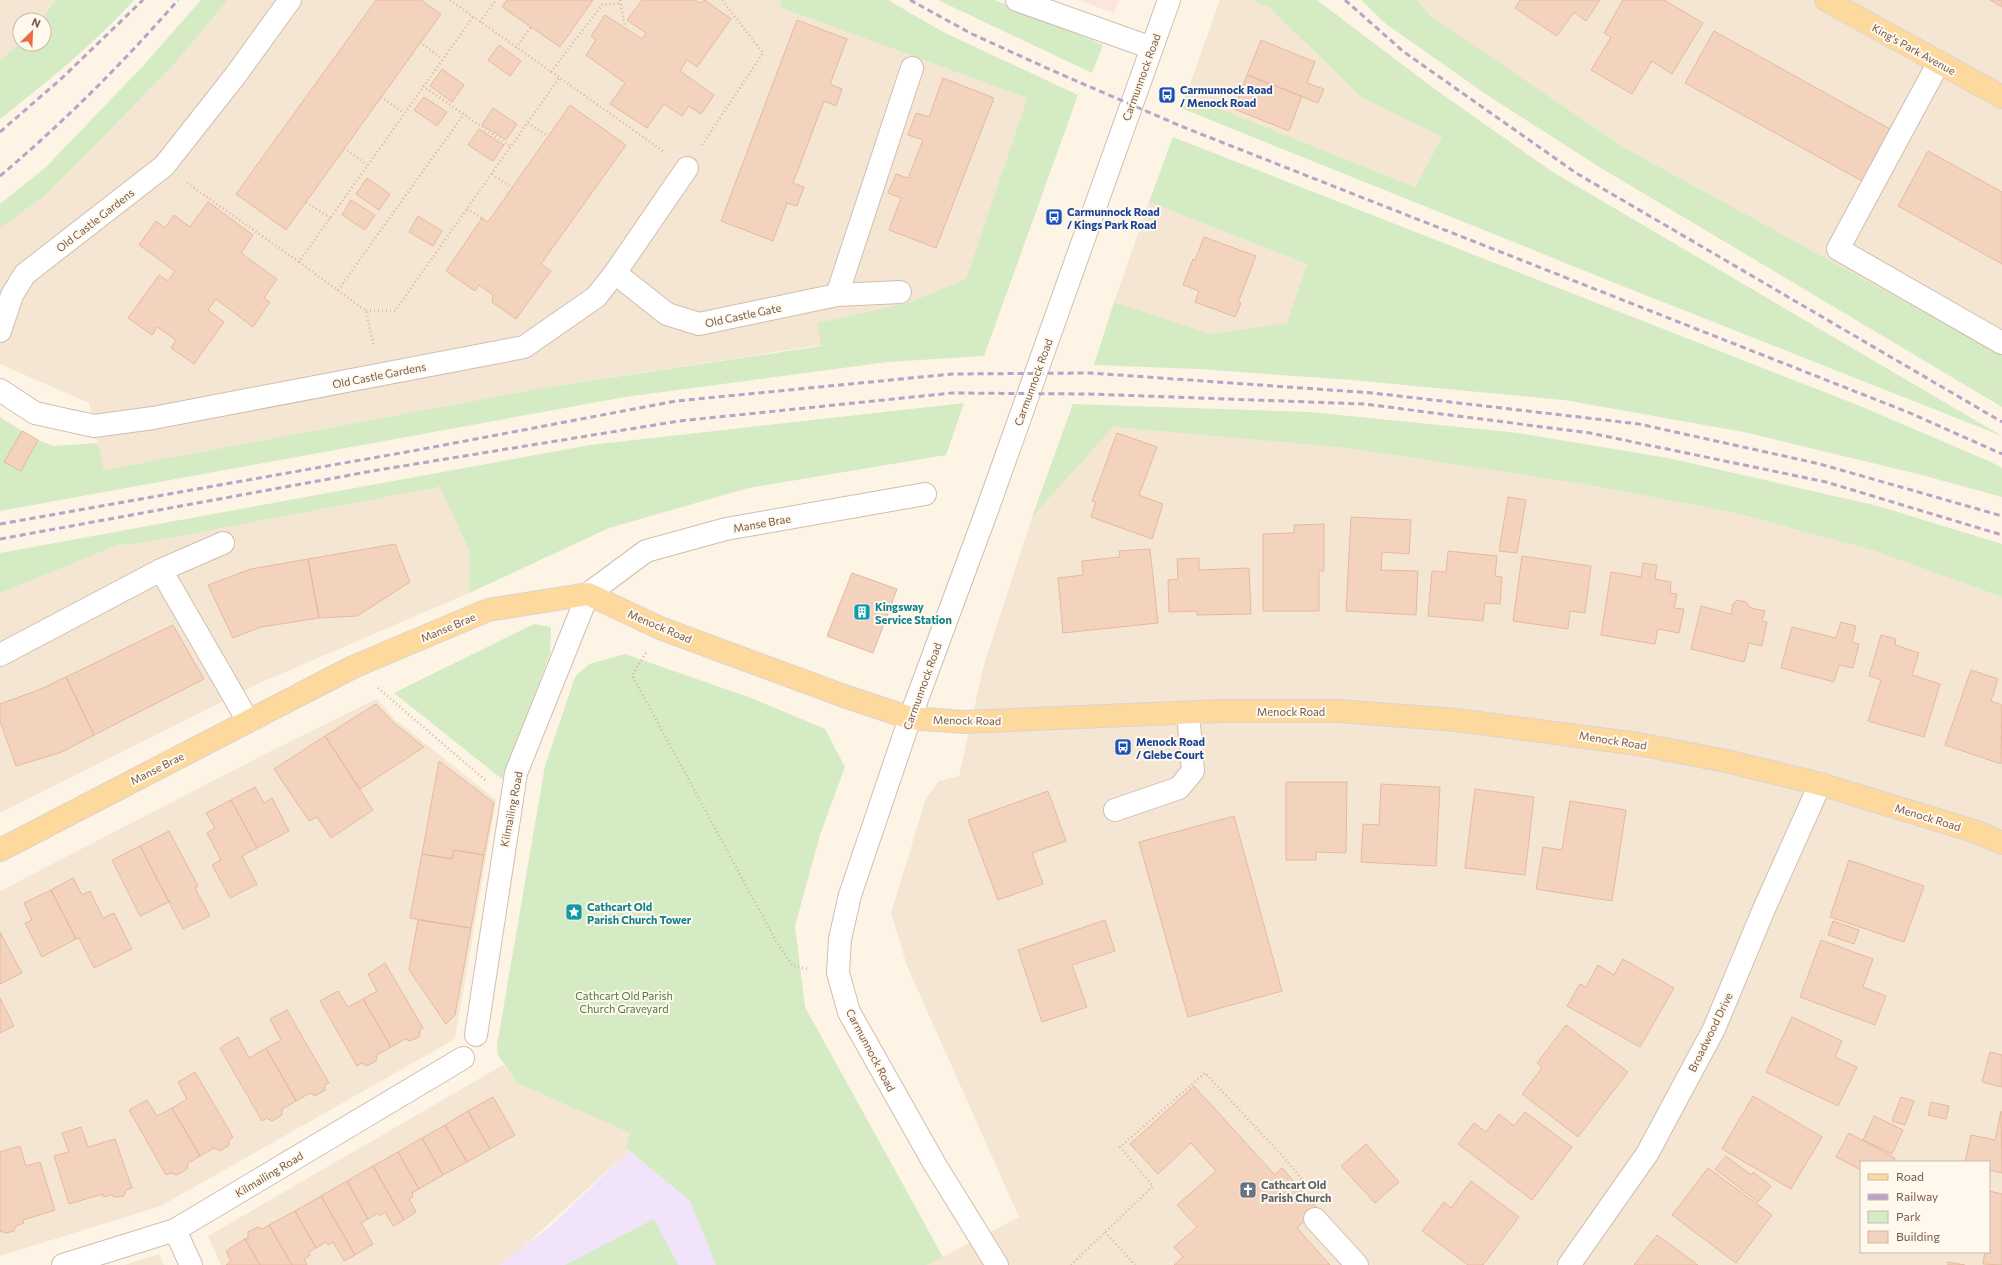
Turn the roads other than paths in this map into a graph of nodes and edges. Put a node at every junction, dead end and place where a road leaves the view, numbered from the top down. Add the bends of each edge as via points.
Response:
1 (290, 0) edge
2 (1018, 0) edge
3 (1169, 0) edge
4 (1826, 0) edge
5 (1152, 48) junction
6 (1939, 62) junction
7 (912, 68) dead end
8 (2002, 98) edge
9 (687, 168) road end
10 (615, 273) junction
11 (900, 292) dead end
12 (837, 295) junction
13 (0, 331) edge
14 (2002, 343) edge
15 (0, 390) edge
16 (924, 494) dead end
17 (224, 543) dead end
18 (161, 570) junction
19 (588, 594) junction
20 (0, 655) edge
21 (1188, 713) junction
22 (910, 718) junction
23 (248, 721) junction
24 (1820, 784) junction
25 (1115, 810) dead end
26 (2002, 842) edge
27 (0, 850) edge
28 (476, 1035) dead end
29 (463, 1058) dead end
30 (1315, 1219) road end
31 (175, 1230) junction
32 (64, 1265) edge
33 (191, 1265) edge
34 (997, 1265) edge
35 (1357, 1265) edge
36 (1569, 1265) edge

1 - 13 street, Old Castle Gardens via 235,76 164,166 25,274 12,295
2 - 5 street
3 - 5 street, Carmunnock Road
4 - 6 main road, King's Park Avenue
5 - 22 street, Carmunnock Road
6 - 8 main road, King's Park Avenue
6 - 14 street via 1838,249
7 - 12 street
9 - 10 street, Old Castle Gardens
10 - 12 street, Old Castle Gate via 667,314 699,324
10 - 15 street, Old Castle Gardens via 596,297 524,347 153,418 94,426 35,413
11 - 12 street, Old Castle Gate
16 - 19 street, Manse Brae via 726,529 646,551
17 - 18 street
18 - 20 street
18 - 23 street
19 - 22 main road, Menock Road via 660,628
19 - 23 main road, Manse Brae via 488,610 353,667
19 - 28 street, Kilmailing Road via 516,773
21 - 22 main road, Menock Road via 964,722
21 - 24 main road, Menock Road via 1339,711 1456,720 1638,744 1726,761
21 - 25 street via 1193,771 1179,788
22 - 34 street, Carmunnock Road via 850,895 840,939 838,973 849,1012 934,1163
23 - 27 main road, Manse Brae
24 - 26 main road, Menock Road
24 - 36 street, Broadwood Drive via 1714,1029 1647,1154
29 - 31 street, Kilmailing Road
30 - 35 street
31 - 32 street, Kilmailing Road
31 - 33 street

